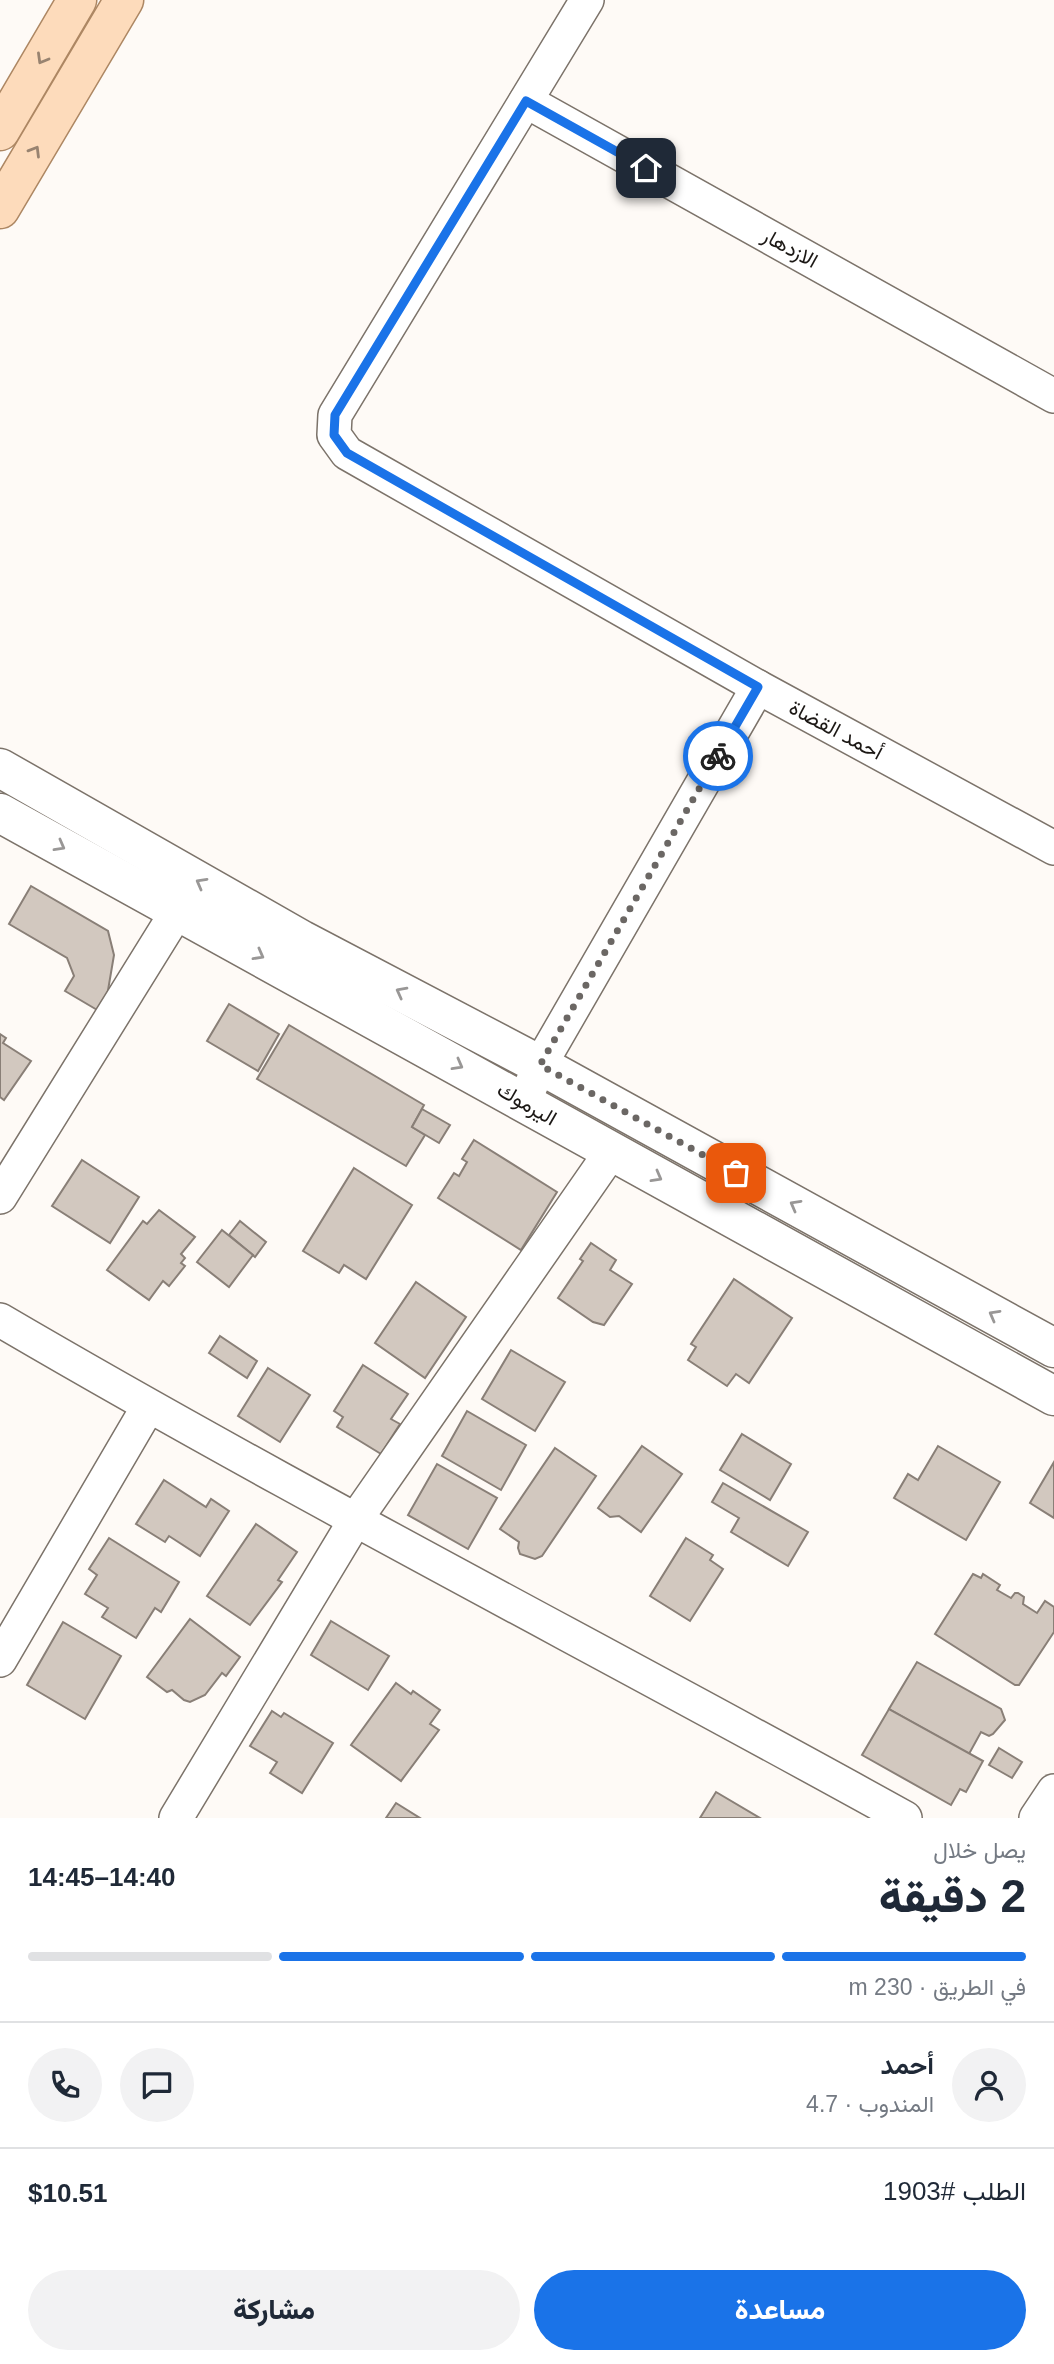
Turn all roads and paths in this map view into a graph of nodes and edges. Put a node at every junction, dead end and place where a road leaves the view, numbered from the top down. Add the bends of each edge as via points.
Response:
1 (77, 0) edge
2 (124, 0) edge
3 (587, 0) edge
4 (526, 101) junction
5 (0, 131) edge
6 (0, 209) edge
7 (1054, 396) edge
8 (758, 687) junction
9 (0, 768) edge
10 (0, 813) edge
11 (1054, 848) edge
12 (178, 911) junction
13 (540, 1065) junction
14 (523, 1101) junction
15 (611, 1152) junction
16 (0, 1197) edge
17 (0, 1320) edge
18 (1054, 1348) edge
19 (1054, 1396) edge
20 (148, 1407) junction
21 (356, 1519) junction
22 (0, 1660) edge
23 (1054, 1791) edge
24 (176, 1818) edge
25 (905, 1818) edge
26 (1035, 1818) edge

1 -> 5 main road
6 -> 2 main road
3 - 4 street
4 - 7 street, الازدهار
4 - 8 street, أحمد القضاة via 335,415 334,435 347,453
8 - 11 street, أحمد القضاة
8 - 13 street
13 -> 9 street, اليرموك via 302,940
10 -> 12 street, اليرموك
12 -> 14 street, اليرموك
12 - 16 street
13 - 14 street
18 -> 13 street, اليرموك
14 - 15 street, اليرموك
15 -> 19 street, اليرموك
15 - 21 street
17 - 20 street
20 - 21 street
20 - 22 street
21 - 24 street
21 - 25 street
23 - 26 street

